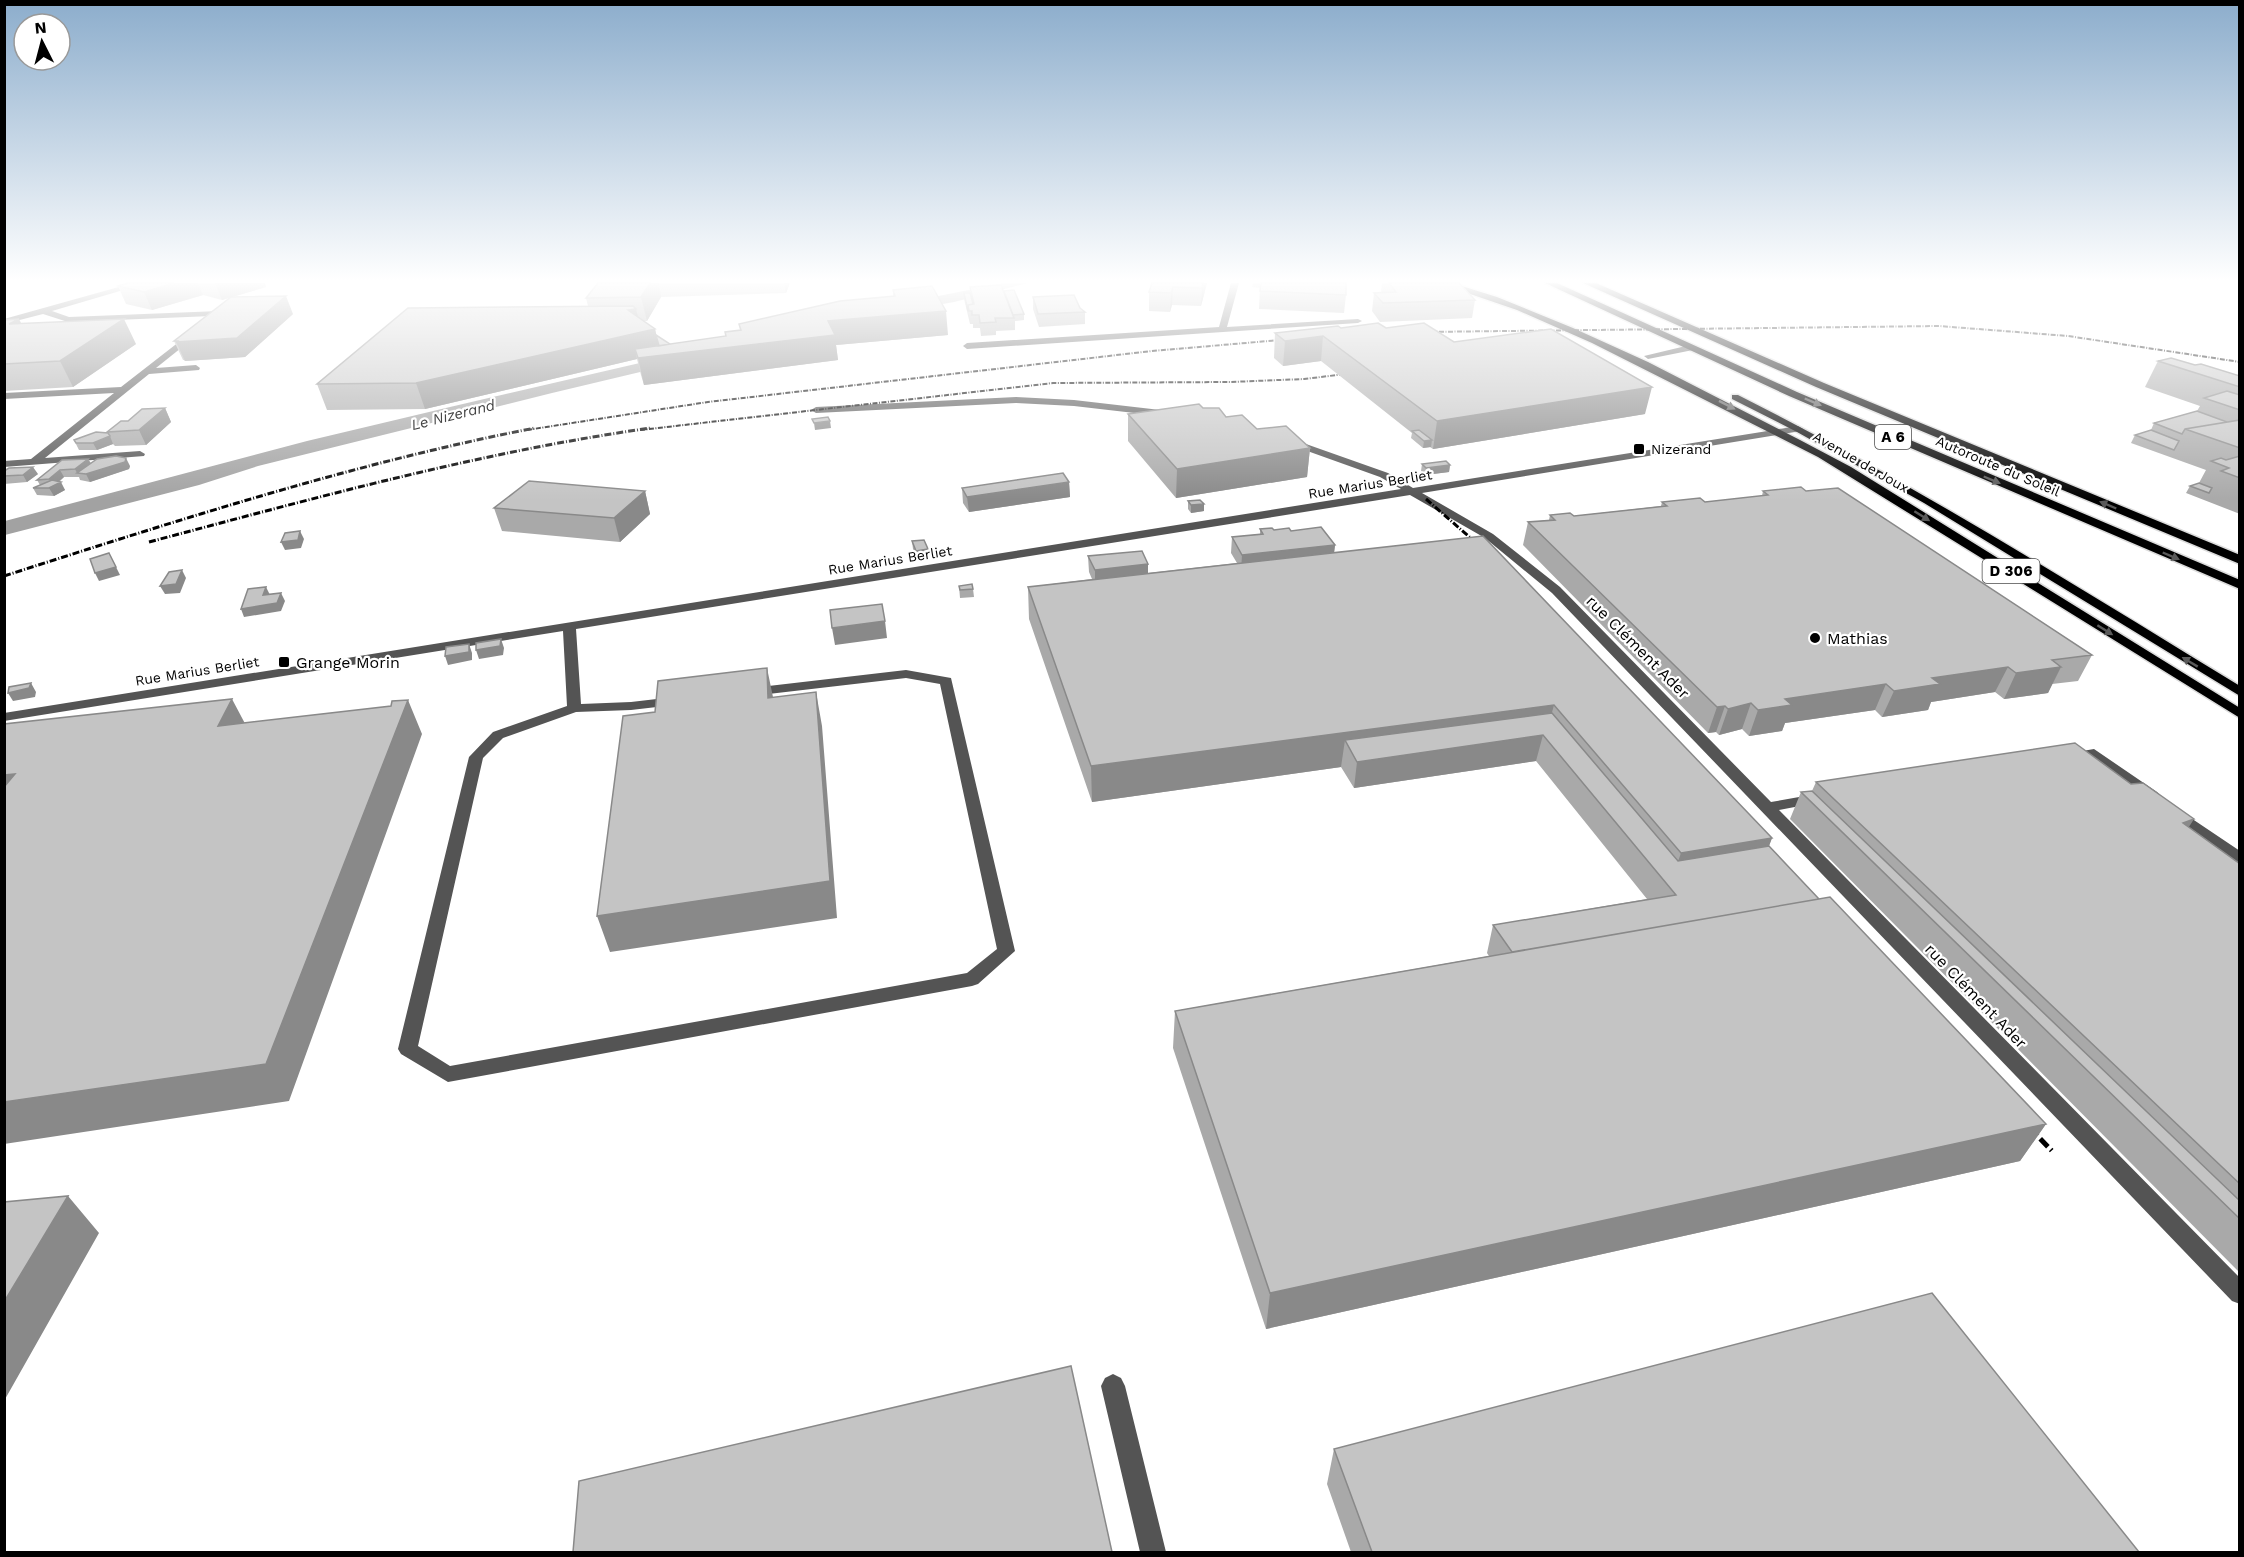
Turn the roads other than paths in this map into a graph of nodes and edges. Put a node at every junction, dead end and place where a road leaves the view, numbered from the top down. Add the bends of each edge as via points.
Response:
1 (167, 356) edge
2 (1626, 356) edge
3 (1648, 356) edge
4 (1708, 356) edge
5 (1754, 356) edge
6 (196, 368) dead end
7 (149, 370) junction
8 (124, 390) junction
9 (4, 396) edge
10 (816, 410) dead end
11 (1184, 416) edge
12 (1798, 429) junction
13 (1781, 433) junction
14 (1272, 435) edge
15 (140, 454) dead end
16 (34, 462) junction
17 (4, 464) edge
18 (1413, 492) junction
19 (2240, 560) edge
20 (2240, 585) edge
21 (2096, 605) junction
22 (2070, 608) junction
23 (569, 627) junction
24 (2240, 693) edge
25 (574, 708) junction
26 (2240, 714) edge
27 (4, 717) edge
28 (2059, 759) edge
29 (1826, 797) edge
30 (1768, 807) junction
31 (2240, 859) edge
32 (2240, 1294) edge
33 (1113, 1386) dead end
34 (1153, 1552) edge

1 - 7 street
2 -> 13 main road, Avenue de Joux / D 306
3 - 12 main road, Avenue de Joux / D 306
4 -> 20 highway, Autoroute du Soleil / A 6
19 -> 5 highway, Autoroute du Soleil / A 6
6 - 7 street
7 - 8 street
8 - 9 street
8 - 16 street
10 - 11 street via 1016,400
12 - 13 street, Rue Marius Berliet
12 - 21 main road, Avenue de Joux / D 306 via 1909,491
13 - 18 street, Rue Marius Berliet
13 -> 22 main road, Avenue de Joux / D 306 via 1847,469
14 - 18 street, rue Clément Ader via 1384,475
15 - 16 street
16 - 17 street
18 - 23 street, Rue Marius Berliet
18 - 30 street, rue Clément Ader via 1489,536 1556,590
21 - 22 main road
24 -> 21 main road, Avenue de Joux / D 306
22 -> 26 main road, Avenue de Joux / D 306
23 - 25 street
23 - 27 street, Rue Marius Berliet
25 - 25 street via 498,735 476,757 408,1049 448,1074 972,979 1006,951 946,681 906,674 631,706
28 - 31 street via 2094,753
29 - 30 street
30 - 32 street, rue Clément Ader
33 - 34 street

